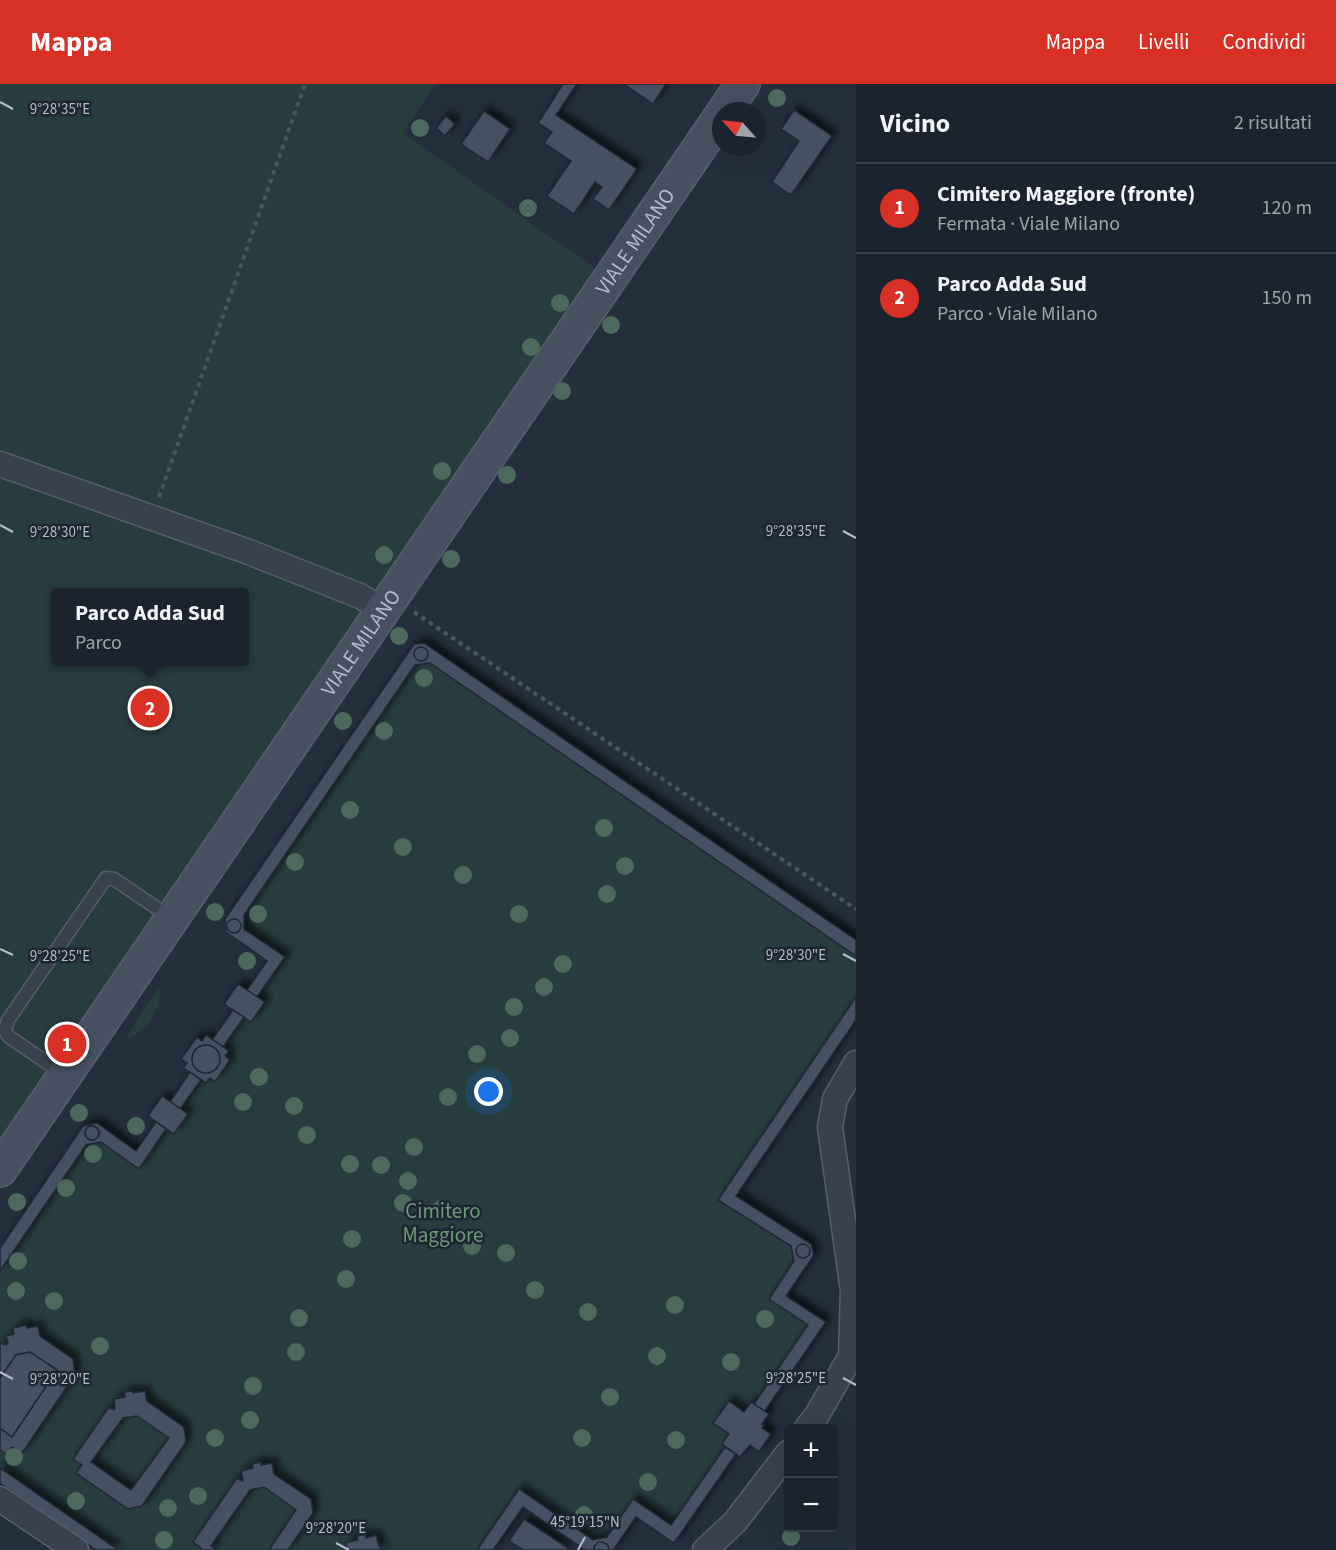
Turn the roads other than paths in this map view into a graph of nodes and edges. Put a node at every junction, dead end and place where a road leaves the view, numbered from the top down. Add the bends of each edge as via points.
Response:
1 (743, 84) edge
2 (730, 102) edge
3 (712, 129) edge
4 (0, 464) edge
5 (386, 603) junction
6 (171, 917) junction
7 (856, 1063) edge
8 (64, 1075) junction
9 (0, 1170) edge
10 (810, 1424) edge
11 (784, 1459) edge
12 (0, 1498) edge
13 (76, 1550) edge
14 (705, 1550) edge

1 - 2 street
3 - 5 street, VIALE MILANO
4 - 5 street
5 - 6 street, VIALE MILANO
6 - 8 street, VIALE MILANO
6 - 8 lane via 114,879 106,878 8,1020 8,1036
7 - 10 street via 835,1099 830,1127 853,1291 851,1356
8 - 9 street, VIALE MILANO
11 - 14 street via 735,1522
12 - 13 street

